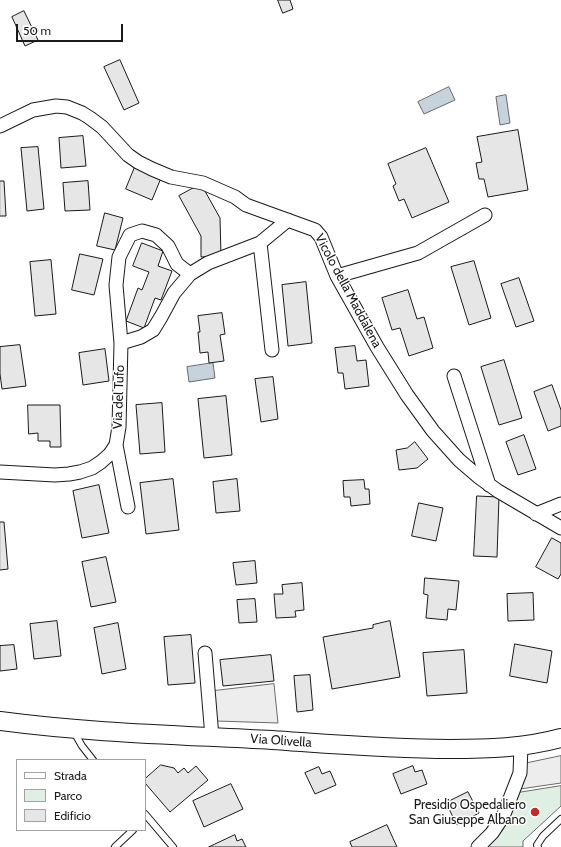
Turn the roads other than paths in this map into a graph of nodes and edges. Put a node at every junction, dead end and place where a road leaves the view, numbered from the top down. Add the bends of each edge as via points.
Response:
1 (0, 126) edge
2 (485, 215) dead end
3 (288, 220) junction
4 (260, 243) junction
5 (190, 274) junction
6 (337, 276) junction
7 (120, 343) junction
8 (272, 350) dead end
9 (454, 376) dead end
10 (116, 445) junction
11 (0, 472) edge
12 (489, 485) junction
13 (561, 504) edge
14 (128, 507) dead end
15 (536, 514) junction
16 (561, 528) edge
17 (204, 653) dead end
18 (0, 721) edge
19 (72, 728) junction
20 (212, 736) junction
21 (561, 738) edge
22 (521, 746) junction
23 (92, 759) edge
24 (146, 816) edge
25 (561, 819) edge
26 (132, 831) edge
27 (116, 847) edge
28 (173, 847) edge
29 (478, 847) edge
30 (538, 847) edge

1 - 3 street, Vicolo della Maddalena via 33,110 67,107 82,113 102,127 138,162 171,177 203,184 235,197 246,205
2 - 6 street via 418,253
3 - 4 street
3 - 6 street, Vicolo della Maddalena via 315,230 321,237
4 - 5 street via 208,263
4 - 8 street
5 - 7 street via 174,293 153,330 141,337
5 - 7 street, Via del Tufo via 177,264 168,246 156,235 142,231 130,235 119,257 116,285
6 - 12 street, Vicolo della Maddalena via 393,374 426,422 459,460
7 - 10 street, Via del Tufo via 120,427
9 - 12 street
10 - 11 street, Via del Tufo via 101,462 80,472 55,475
10 - 14 street
12 - 15 street, Vicolo della Maddalena
13 - 15 street
15 - 16 street, Vicolo della Maddalena
17 - 20 street
18 - 19 main road, Via Olivella
19 - 20 main road, Via Olivella
19 - 23 lane
20 - 22 main road, Via Olivella via 400,748 480,749
21 - 22 main road, Via Olivella
22 - 29 street via 520,773 504,814
24 - 28 lane
25 - 30 lane via 543,836
26 - 27 lane

